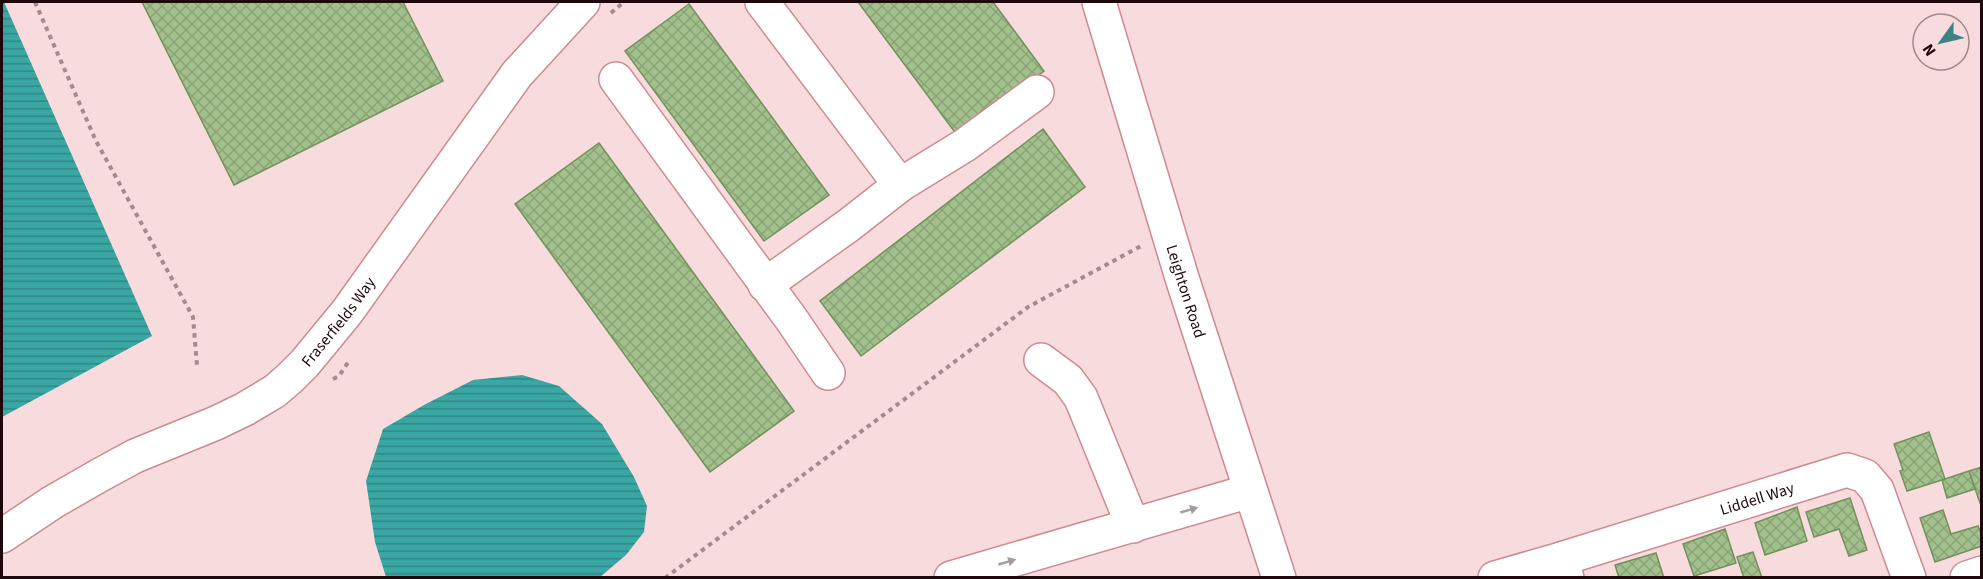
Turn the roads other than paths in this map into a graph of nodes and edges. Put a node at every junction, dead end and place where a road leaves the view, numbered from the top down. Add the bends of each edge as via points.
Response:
1 (583, 2) edge
2 (762, 2) edge
3 (1100, 2) edge
4 (616, 79) dead end
5 (1037, 92) dead end
6 (900, 185) junction
7 (765, 285) junction
8 (1041, 360) dead end
9 (828, 373) dead end
10 (1250, 491) junction
11 (1132, 526) junction
12 (2, 536) edge
13 (1564, 568) edge
14 (1982, 573) edge
15 (951, 578) edge
16 (1280, 578) edge
17 (1495, 578) edge
18 (1910, 578) edge
19 (1967, 578) edge

1 - 12 street, Fraserfields Way via 517,74 347,312 290,378 245,409 100,475
2 - 6 street
3 - 10 street, Leighton Road
4 - 7 street
5 - 6 street via 965,145
6 - 7 street
7 - 9 street
8 - 11 street via 1068,380 1081,398
11 -> 10 street
10 - 16 street, Leighton Road
15 -> 11 street
13 - 17 street, Liddell Way
13 - 18 street, Liddell Way via 1847,470 1865,476 1876,490
14 - 19 street

